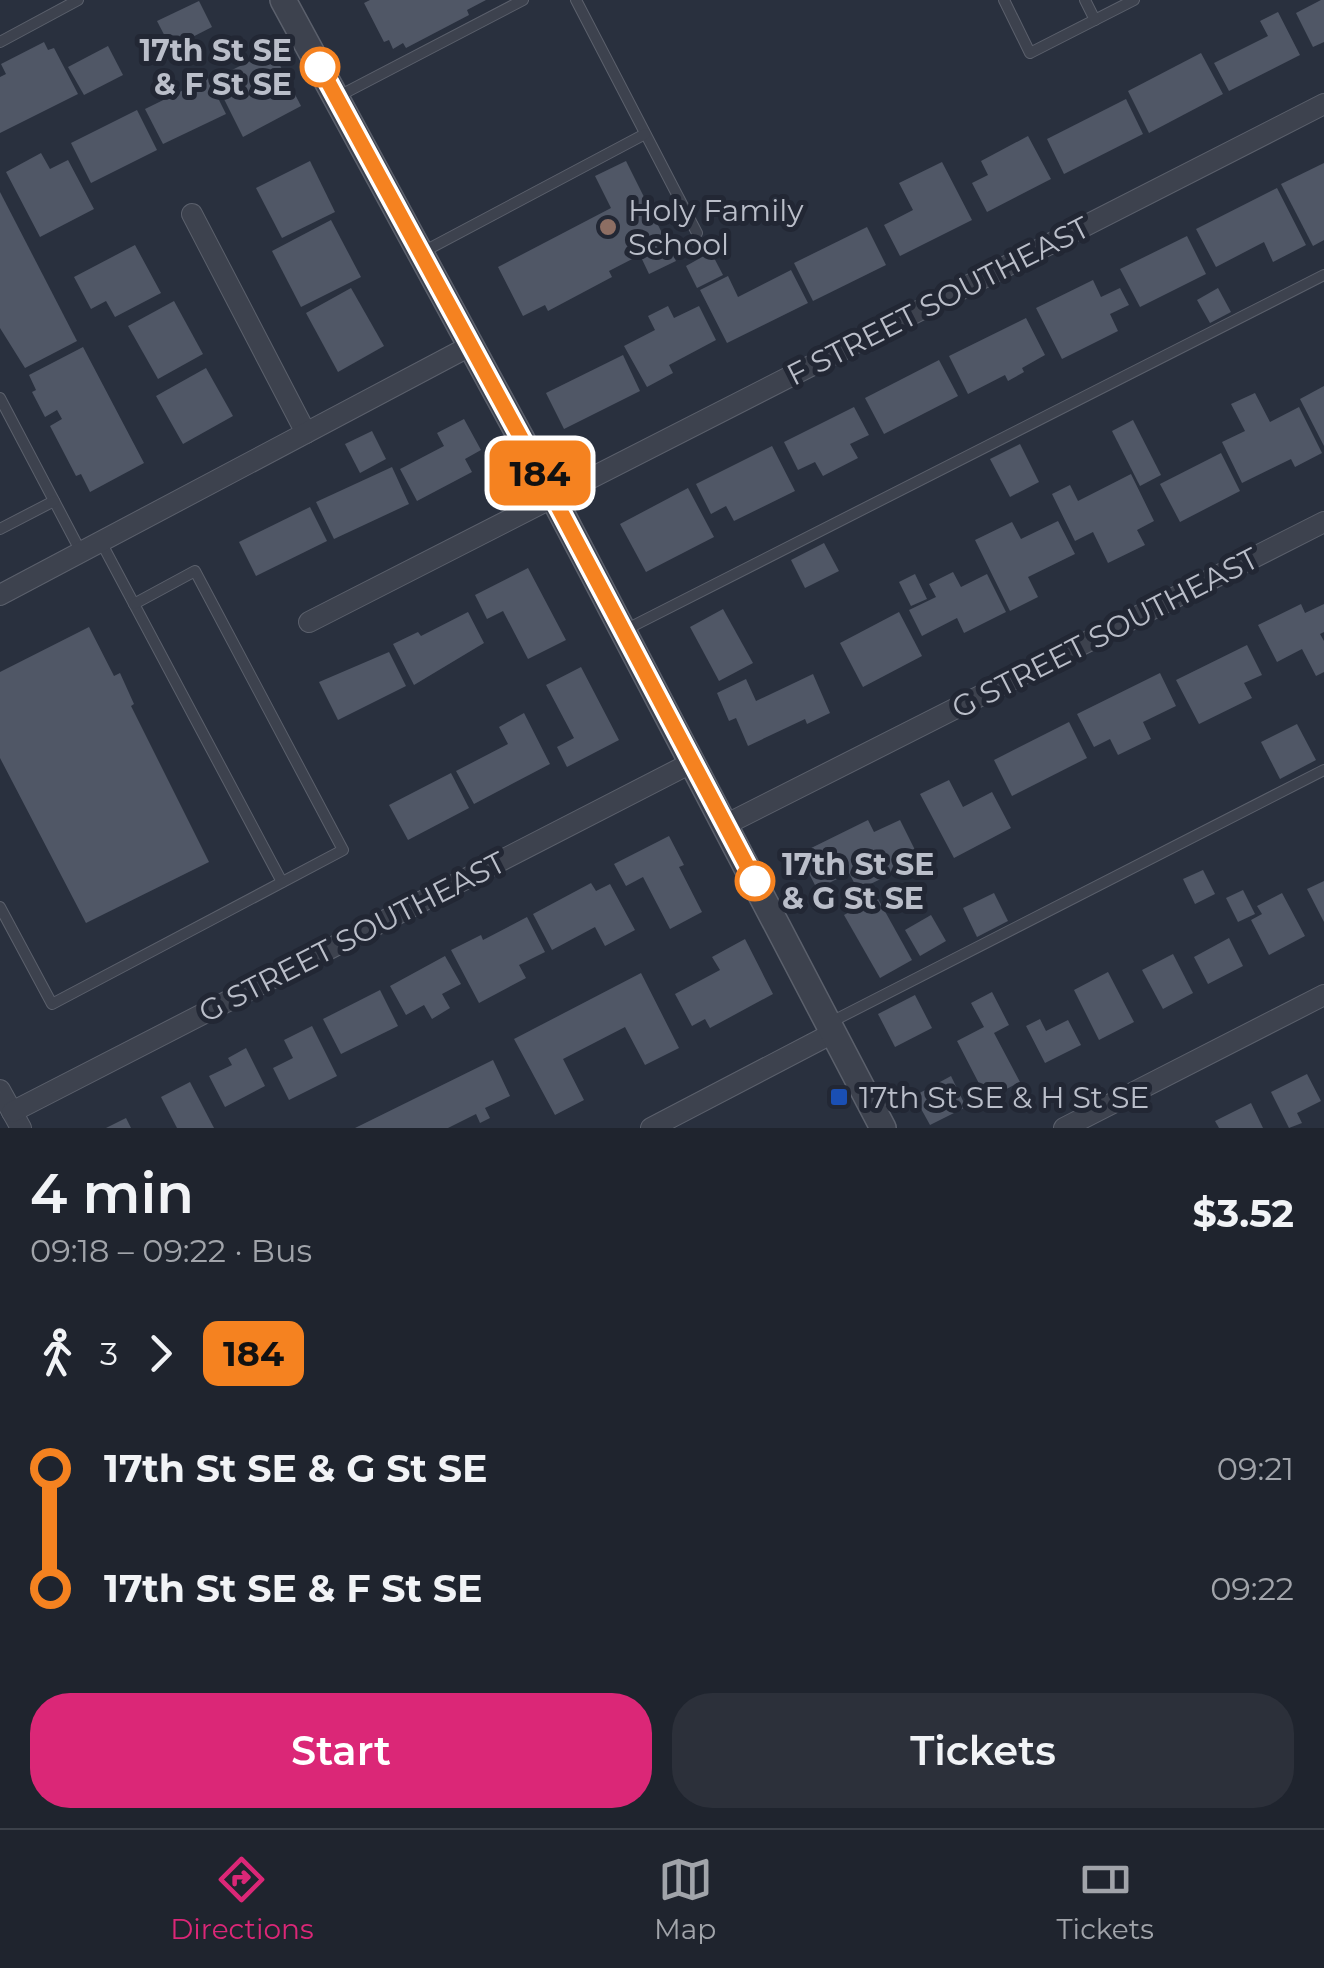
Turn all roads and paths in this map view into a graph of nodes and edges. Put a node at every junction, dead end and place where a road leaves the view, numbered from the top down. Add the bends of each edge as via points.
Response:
1 (48, 0) edge
2 (78, 0) edge
3 (284, 0) edge
4 (524, 0) edge
5 (576, 0) edge
6 (1004, 0) edge
7 (1085, 0) edge
8 (1134, 0) edge
9 (54, 13) junction
10 (1095, 20) junction
11 (0, 42) edge
12 (336, 98) junction
13 (1324, 104) edge
14 (646, 134) junction
15 (192, 214) dead end
16 (696, 233) dead end
17 (420, 253) junction
18 (1324, 275) edge
19 (470, 346) junction
20 (0, 398) edge
21 (306, 433) junction
22 (553, 497) junction
23 (54, 500) junction
24 (1324, 522) edge
25 (0, 529) edge
26 (100, 541) junction
27 (81, 552) junction
28 (0, 594) edge
29 (134, 604) junction
30 (309, 622) dead end
31 (624, 631) junction
32 (693, 762) junction
33 (1324, 770) edge
34 (726, 825) junction
35 (282, 882) junction
36 (0, 907) edge
37 (1324, 996) edge
38 (831, 1028) junction
39 (0, 1090) edge
40 (16, 1120) edge
41 (650, 1128) edge
42 (883, 1128) edge
43 (1064, 1128) edge

1 - 9 lane
2 - 9 lane
3 - 12 street
4 - 12 lane
5 - 14 lane
6 - 10 lane via 1030,53
7 - 10 lane
8 - 10 lane
9 - 11 lane
12 - 17 street
13 - 22 street, F STREET SOUTHEAST
14 - 16 lane
14 - 17 lane
15 - 21 street
17 - 19 street
18 - 31 lane
19 - 21 street
19 - 22 street
20 - 23 lane
21 - 26 street
22 - 30 street, F STREET SOUTHEAST
22 - 31 street
23 - 25 lane
23 - 27 lane
24 - 34 street, G STREET SOUTHEAST
26 - 27 street
26 - 29 lane
27 - 28 street
29 - 35 lane
29 - 35 lane via 195,571 325,815 343,850
31 - 32 street
32 - 34 street
32 - 40 street, G STREET SOUTHEAST
33 - 38 lane
34 - 38 street
35 - 36 lane via 52,1004
37 - 43 street
38 - 41 street
38 - 42 street
39 - 40 street

